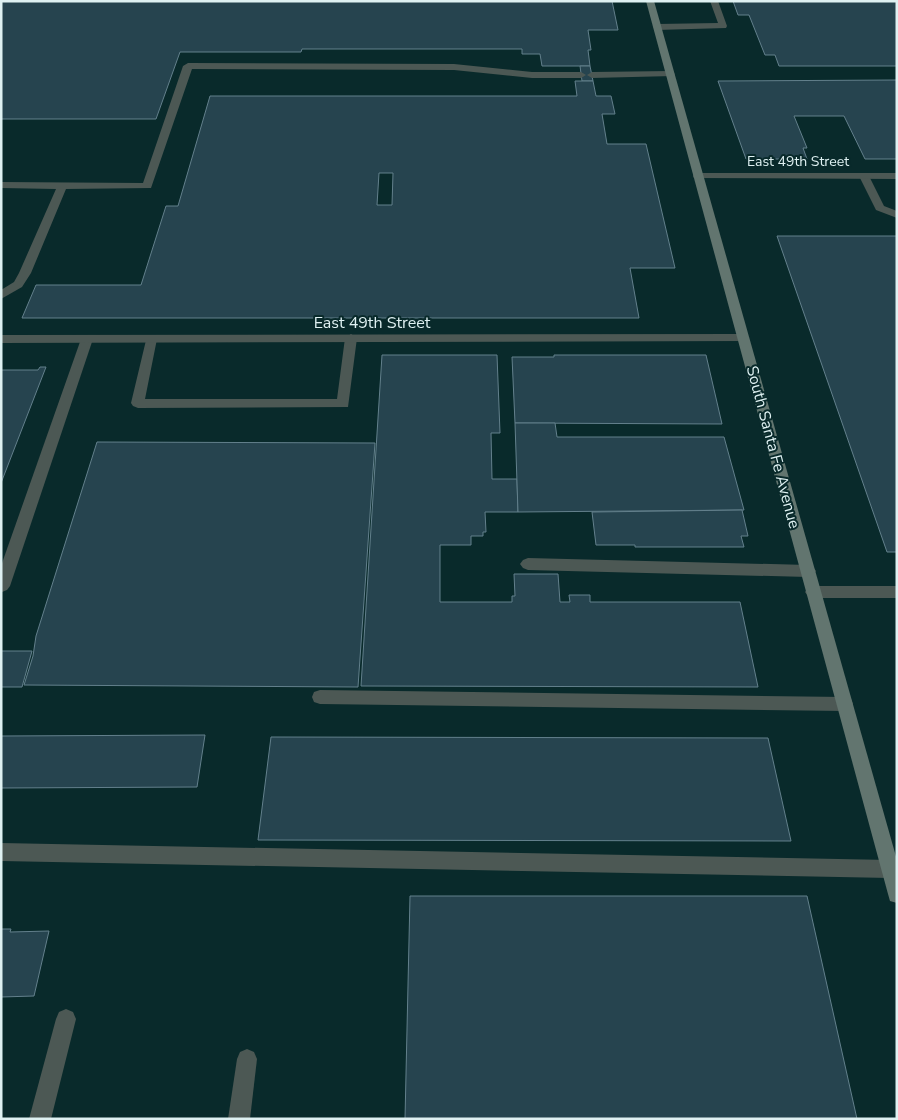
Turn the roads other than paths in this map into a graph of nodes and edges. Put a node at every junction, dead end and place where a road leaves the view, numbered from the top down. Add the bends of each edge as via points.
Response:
1 (650, 1) edge
2 (714, 1) edge
3 (658, 27) junction
4 (670, 74) junction
5 (581, 75) dead end
6 (592, 75) dead end
7 (698, 176) junction
8 (864, 176) junction
9 (897, 176) edge
10 (2, 186) edge
11 (62, 186) junction
12 (897, 215) edge
13 (1, 295) edge
14 (1, 338) edge
15 (87, 338) junction
16 (151, 338) junction
17 (351, 338) junction
18 (744, 338) junction
19 (528, 564) dead end
20 (808, 571) junction
21 (2, 586) edge
22 (813, 592) junction
23 (897, 592) edge
24 (320, 697) dead end
25 (844, 704) junction
26 (1, 852) edge
27 (890, 868) junction
28 (897, 894) edge
29 (66, 1019) dead end
30 (247, 1058) dead end
31 (40, 1119) edge
32 (239, 1119) edge

1 - 3 main road, South Santa Fe Avenue
2 - 3 street via 723,26
3 - 4 main road, South Santa Fe Avenue
4 - 6 street
4 - 7 main road, South Santa Fe Avenue
5 - 11 street via 532,75 454,67 188,66 147,186
7 - 8 street, East 49th Street
7 - 18 main road, South Santa Fe Avenue
8 - 9 street, East 49th Street
8 - 12 street via 880,208
10 - 11 street
11 - 13 street via 25,273 18,284
14 - 15 street, East 49th Street
15 - 16 street, East 49th Street
15 - 21 street
16 - 17 street, East 49th Street
16 - 17 street via 138,403 343,404
17 - 18 street, East 49th Street
18 - 20 main road, South Santa Fe Avenue
19 - 20 street
20 - 22 main road, South Santa Fe Avenue
22 - 23 street
22 - 25 main road, South Santa Fe Avenue
24 - 25 street
25 - 27 main road, South Santa Fe Avenue
26 - 27 street
27 - 28 main road, South Santa Fe Avenue
29 - 31 street
30 - 32 street

